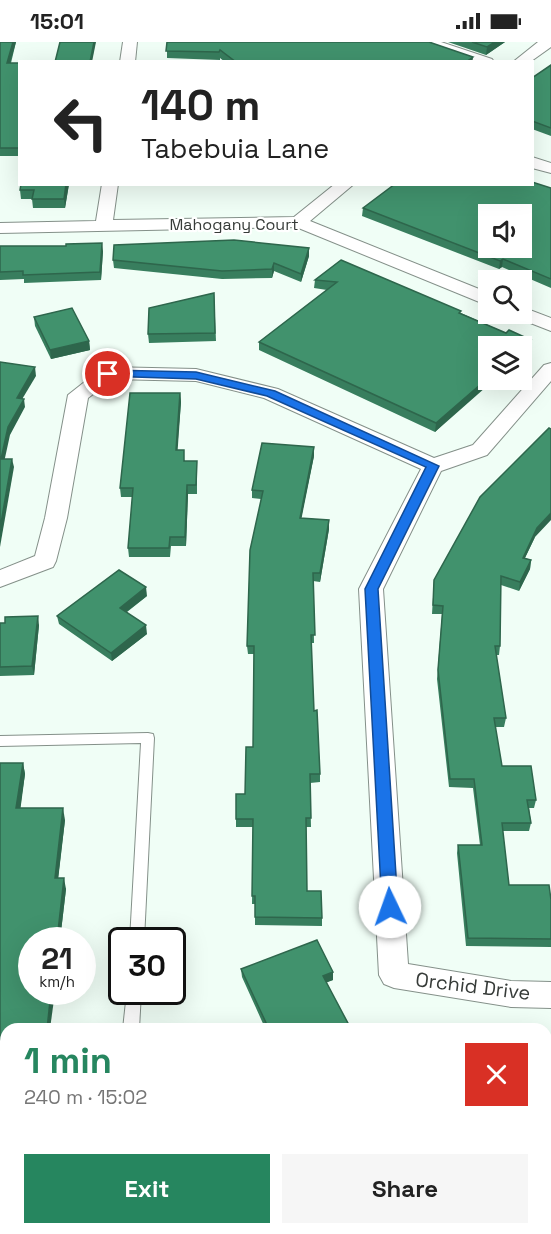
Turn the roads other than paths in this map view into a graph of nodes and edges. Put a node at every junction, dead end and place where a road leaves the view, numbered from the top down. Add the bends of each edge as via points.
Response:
1 (130, 42) edge
2 (427, 42) edge
3 (548, 42) edge
4 (127, 60) edge
5 (481, 60) edge
6 (523, 60) edge
7 (534, 163) edge
8 (551, 168) edge
9 (110, 186) edge
10 (343, 186) edge
11 (298, 222) junction
12 (104, 225) junction
13 (0, 228) edge
14 (478, 296) edge
15 (532, 317) edge
16 (551, 325) edge
17 (551, 369) edge
18 (433, 466) junction
19 (0, 579) edge
20 (0, 741) edge
21 (137, 927) edge
22 (551, 994) edge
23 (133, 1005) edge
24 (131, 1023) edge

1 - 4 street
2 - 5 street
3 - 6 street
7 - 8 street
9 - 12 street
10 - 11 street
11 - 12 street, Mahogany Court
11 - 14 street, Mahogany Court
12 - 13 street, Mahogany Court
15 - 16 street
17 - 18 street via 480,450
18 - 19 street via 271,393 196,375 108,374 78,394 45,561
18 - 22 street, Orchid Drive via 371,589 394,975 511,994
20 - 21 lane via 148,738
23 - 24 lane

